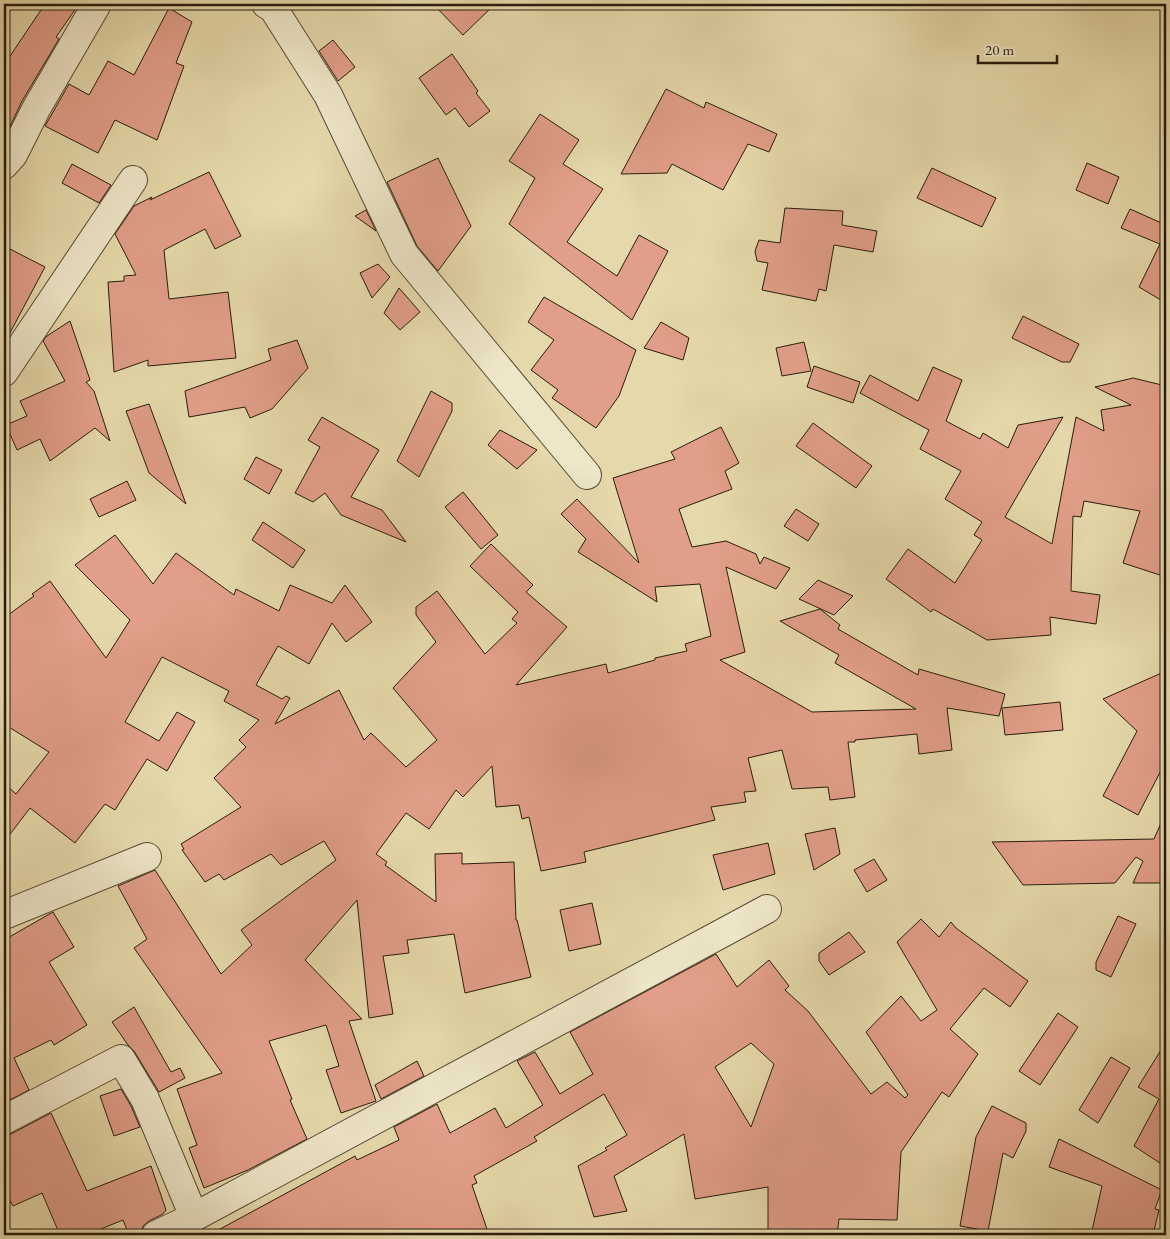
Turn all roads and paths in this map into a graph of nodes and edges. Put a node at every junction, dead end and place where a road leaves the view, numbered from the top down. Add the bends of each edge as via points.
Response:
1 (97, 4) edge
2 (266, 4) edge
3 (4, 165) edge
4 (133, 180) dead end
5 (4, 372) edge
6 (587, 475) dead end
7 (147, 857) dead end
8 (767, 909) dead end
9 (4, 915) edge
10 (4, 1120) edge
11 (194, 1217) junction
12 (156, 1235) edge

1 - 3 street
2 - 6 street via 273,8 328,94 404,254
4 - 5 street
7 - 9 street
8 - 11 street
10 - 11 street via 122,1059 146,1099
11 - 12 street

